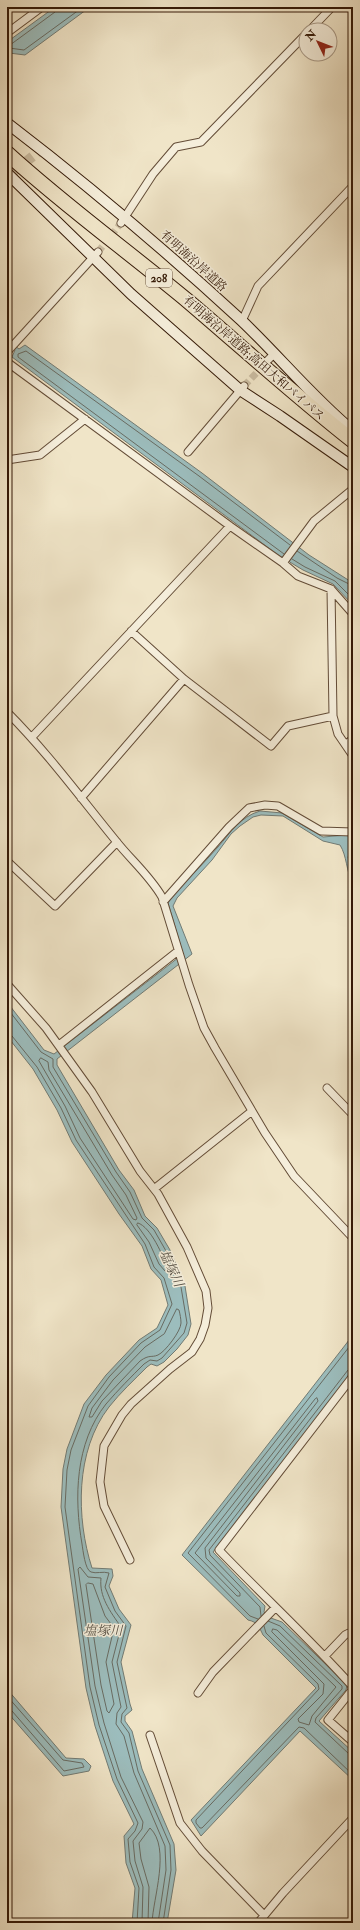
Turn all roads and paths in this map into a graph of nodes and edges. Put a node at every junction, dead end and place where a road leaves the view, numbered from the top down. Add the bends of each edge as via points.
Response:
1 (42, 7) edge
2 (332, 7) edge
3 (318, 22) edge
4 (7, 33) edge
5 (298, 42) edge
6 (7, 123) edge
7 (9, 155) edge
8 (9, 173) edge
9 (353, 186) edge
10 (123, 220) junction
11 (95, 255) junction
12 (242, 322) junction
13 (7, 352) edge
14 (7, 362) edge
15 (242, 388) junction
16 (85, 419) junction
17 (353, 431) edge
18 (353, 441) edge
19 (188, 452) dead end
20 (7, 460) edge
21 (353, 467) edge
22 (353, 489) edge
23 (230, 526) junction
24 (284, 562) junction
25 (331, 589) junction
26 (353, 614) edge
27 (131, 631) junction
28 (184, 679) junction
29 (7, 712) edge
30 (333, 716) junction
31 (32, 737) junction
32 (353, 739) edge
33 (346, 744) junction
34 (353, 756) edge
35 (81, 798) junction
36 (353, 832) edge
37 (117, 842) junction
38 (7, 861) edge
39 (164, 902) junction
40 (178, 951) junction
41 (7, 984) edge
42 (59, 1045) junction
43 (327, 1088) dead end
44 (252, 1111) junction
45 (353, 1115) edge
46 (154, 1189) junction
47 (353, 1238) edge
48 (353, 1376) edge
49 (130, 1560) dead end
50 (272, 1610) junction
51 (353, 1634) edge
52 (325, 1656) junction
53 (198, 1693) dead end
54 (150, 1735) dead end
55 (353, 1742) edge
56 (353, 1818) edge
57 (264, 1915) junction
58 (258, 1923) edge

1 - 4 street
2 - 3 street
5 - 10 street via 201,142 176,147 153,174
6 - 10 main road, 有明海沿岸道路
7 - 18 highway, 有明海沿岸道路;高田大和バイパス / 208
8 - 11 main road
9 - 12 street via 258,286
10 - 12 main road, 有明海沿岸道路
11 - 13 street
11 - 15 main road
12 - 17 main road, 有明海沿岸道路 via 271,357
14 - 16 street
15 - 19 street
15 - 21 main road
16 - 20 street via 40,455
16 - 23 street
22 - 24 street via 314,521
23 - 24 street
23 - 27 street
24 - 25 street via 298,576
25 - 26 street
25 - 30 street
27 - 28 street
27 - 31 street
28 - 30 street via 271,746 288,726
28 - 35 street
29 - 31 street
30 - 33 street via 338,734
31 - 35 street
32 - 33 street
33 - 34 street
35 - 37 street
36 - 39 street via 321,831 278,806 265,804 249,808 229,827
37 - 38 street via 55,906
37 - 39 street via 156,885
39 - 40 street
40 - 42 street
40 - 44 street via 204,1028
41 - 42 street
42 - 46 street
43 - 45 street
44 - 46 street
44 - 47 street via 294,1176
46 - 49 street via 187,1247 206,1291 208,1308 200,1339 192,1352 131,1404 104,1446 100,1482 104,1506
48 - 50 street via 219,1550
50 - 52 street
50 - 53 street via 212,1672
51 - 52 street via 345,1635
52 - 55 street via 352,1686 352,1690 328,1720
54 - 57 street via 180,1823 202,1851
56 - 57 street
57 - 58 street

